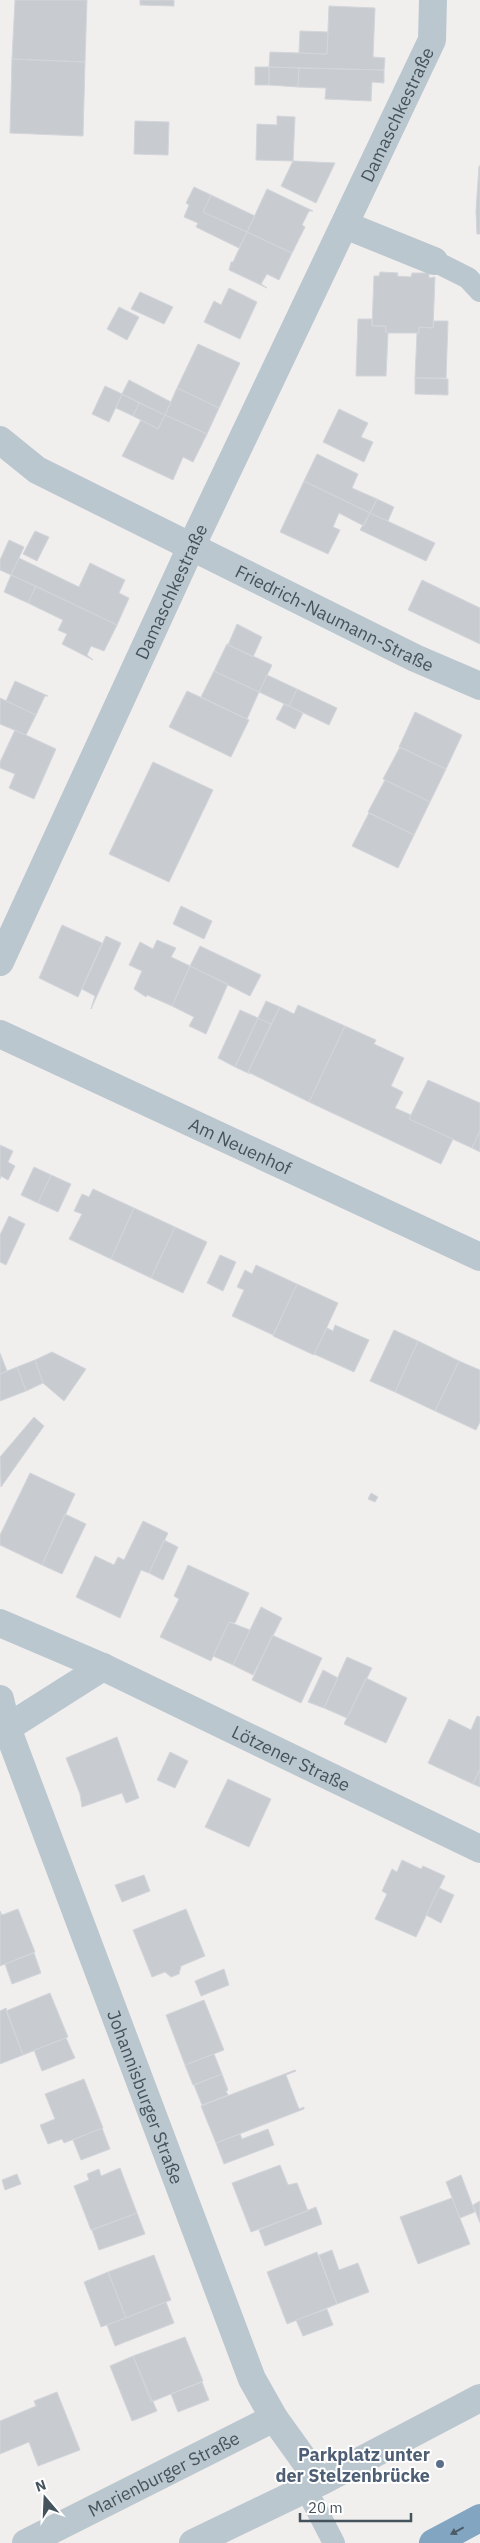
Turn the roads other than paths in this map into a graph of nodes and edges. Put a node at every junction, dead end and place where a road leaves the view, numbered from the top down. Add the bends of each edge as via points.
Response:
1 (433, 0) edge
2 (346, 225) junction
3 (434, 261) joint
4 (480, 291) edge
5 (0, 440) edge
6 (192, 545) junction
7 (480, 686) edge
8 (0, 962) edge
9 (0, 1034) edge
10 (480, 1257) edge
11 (0, 1623) edge
12 (103, 1667) junction
13 (0, 1698) edge
14 (7, 1728) junction
15 (480, 1849) edge
16 (480, 2398) edge
17 (274, 2418) junction
18 (313, 2485) junction
19 (480, 2518) edge
20 (26, 2543) edge
21 (193, 2543) edge
22 (334, 2543) edge
23 (434, 2543) edge

1 - 2 street, Damaschkestraße via 432,40
2 - 3 street
2 - 6 street, Damaschkestraße
3 - 4 lane via 468,278
5 - 6 street, Friedrich-Naumann-Straße via 37,470
6 - 7 street, Friedrich-Naumann-Straße via 415,658
6 - 8 street, Damaschkestraße
9 - 10 street, Am Neuenhof
11 - 12 street, Lötzener Straße
12 - 14 street
12 - 15 street, Lötzener Straße
13 - 14 street, Johannisburger Straße
14 - 17 street, Johannisburger Straße via 201,2249 252,2379
16 - 18 street
17 - 18 street, Johannisburger Straße
17 - 20 street, Marienburger Straße
18 - 21 street
18 - 22 lane
19 -> 23 highway

